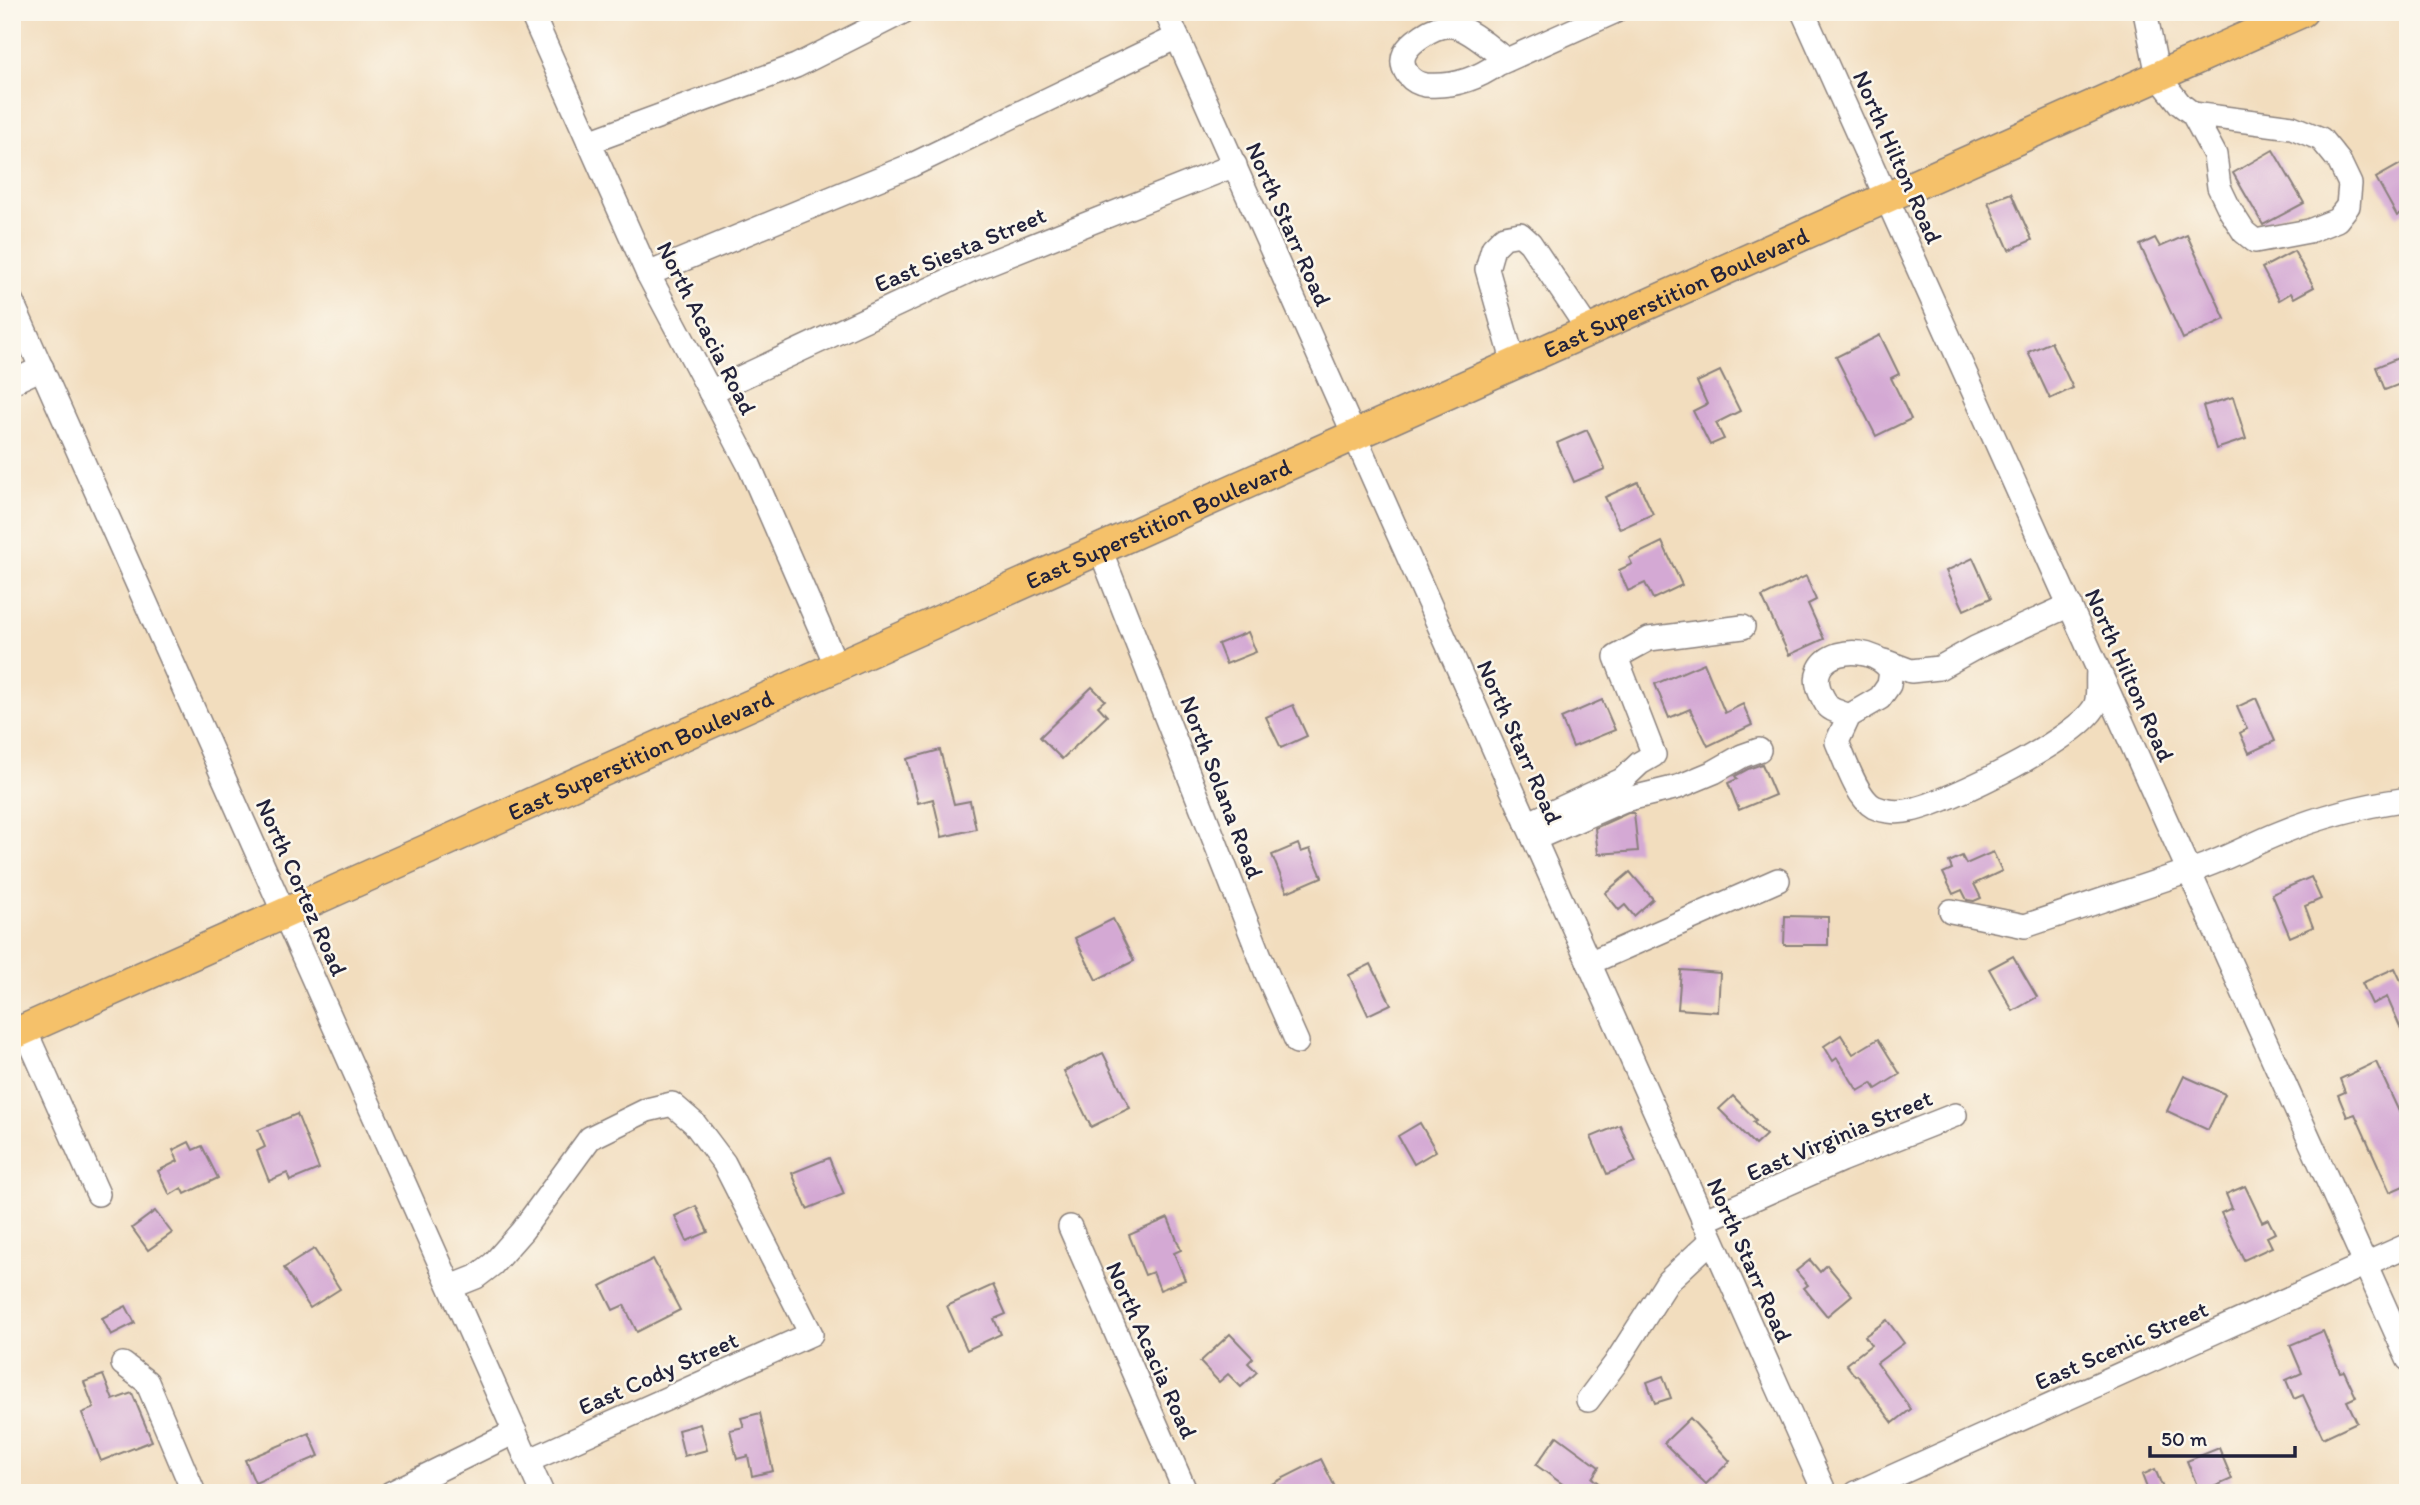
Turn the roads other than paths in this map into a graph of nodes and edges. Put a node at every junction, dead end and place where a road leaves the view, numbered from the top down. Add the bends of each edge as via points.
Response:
1 (531, 12) edge
2 (903, 12) edge
3 (1166, 12) edge
4 (1614, 12) edge
5 (1803, 12) edge
6 (2145, 12) edge
7 (2302, 12) edge
8 (1177, 37) junction
9 (1507, 60) junction
10 (2158, 76) junction
11 (2193, 114) junction
12 (589, 142) junction
13 (1234, 165) junction
14 (1887, 197) junction
15 (648, 274) junction
16 (12, 302) edge
17 (1589, 331) junction
18 (1514, 364) junction
19 (42, 368) junction
20 (12, 382) edge
21 (710, 391) junction
22 (1355, 436) junction
23 (1100, 549) junction
24 (2070, 605) junction
25 (1743, 627) dead end
26 (1884, 661) junction
27 (837, 667) junction
28 (2098, 668) junction
29 (1849, 716) junction
30 (1759, 750) dead end
31 (2402, 800) dead end
32 (1531, 832) junction
33 (2189, 871) junction
34 (1779, 880) dead end
35 (1951, 911) dead end
36 (285, 914) junction
37 (1589, 963) junction
38 (18, 1032) edge
39 (1297, 1042) dead end
40 (1955, 1115) dead end
41 (98, 1194) dead end
42 (1070, 1227) dead end
43 (1708, 1231) junction
44 (2408, 1245) edge
45 (2365, 1264) junction
46 (451, 1287) junction
47 (2408, 1359) edge
48 (123, 1364) dead end
49 (1588, 1400) dead end
50 (515, 1432) junction
51 (527, 1461) junction
52 (194, 1493) edge
53 (391, 1493) edge
54 (542, 1493) edge
55 (1186, 1493) edge
56 (1825, 1493) edge
57 (1856, 1493) edge

1 - 12 street, North Acacia Road
2 - 12 street via 796,66
3 - 8 street, North Starr Road
4 - 9 street
5 - 14 street, North Hilton Road
6 - 10 street
7 - 10 main road, East Superstition Boulevard
8 - 13 street, North Starr Road
8 - 15 street via 912,165
9 - 9 street via 1481,76 1425,85 1414,82 1402,61 1413,43 1433,28 1448,26 1460,28
10 - 11 street
10 - 14 main road, East Superstition Boulevard
11 - 11 street via 2292,127 2321,139 2350,184 2348,206 2337,220 2309,231 2255,241 2230,210 2219,187 2215,155
12 - 15 street, North Acacia Road
13 - 21 street, East Siesta Street via 971,270
13 - 22 street, North Starr Road
14 - 17 main road, East Superstition Boulevard
14 - 24 street, North Hilton Road
15 - 21 street, North Acacia Road
16 - 19 street, North Cortez Road
17 - 18 main road, East Superstition Boulevard
17 - 18 street via 1530,243 1520,234 1504,237 1493,248 1488,269
18 - 22 main road, East Superstition Boulevard
19 - 20 street
19 - 36 street, North Cortez Road
21 - 27 street, North Acacia Road via 749,465
22 - 23 main road, East Superstition Boulevard
22 - 32 street, North Starr Road
23 - 27 main road, East Superstition Boulevard
23 - 39 street, North Solana Road
24 - 26 street via 1939,668 1911,671
24 - 28 street, North Hilton Road
25 - 32 street via 1649,639 1616,657 1654,755 1622,780
26 - 29 street via 1891,671 1889,685 1880,698
26 - 29 street via 1848,652 1822,665 1816,675 1819,690 1829,708
27 - 36 main road, East Superstition Boulevard
28 - 29 street via 2096,704 2061,737 1962,791 1910,811 1884,811 1870,805 1860,793 1837,742
28 - 33 street, North Hilton Road
30 - 32 street via 1678,788 1624,800
31 - 33 street via 2365,806 2280,832 2213,865
32 - 37 street, North Starr Road
33 - 35 street via 2025,926
33 - 45 street, North Hilton Road
34 - 37 street
36 - 38 main road, East Superstition Boulevard
36 - 46 street, North Cortez Road
37 - 43 street, North Starr Road
38 - 41 street
40 - 43 street, East Virginia Street via 1842,1160
42 - 55 street, North Acacia Road
43 - 49 street, East Virginia Street via 1668,1281
43 - 56 street, North Starr Road
44 - 45 street, East Scenic Street
45 - 47 street, North Hilton Road
45 - 57 street, East Scenic Street
46 - 50 street, North Cortez Road
46 - 51 street, East Cody Street via 493,1264 590,1138 647,1110 672,1104 694,1123 724,1163 811,1334
48 - 52 street via 147,1382
50 - 51 street, North Cortez Road
50 - 53 street
51 - 54 street, North Cortez Road

